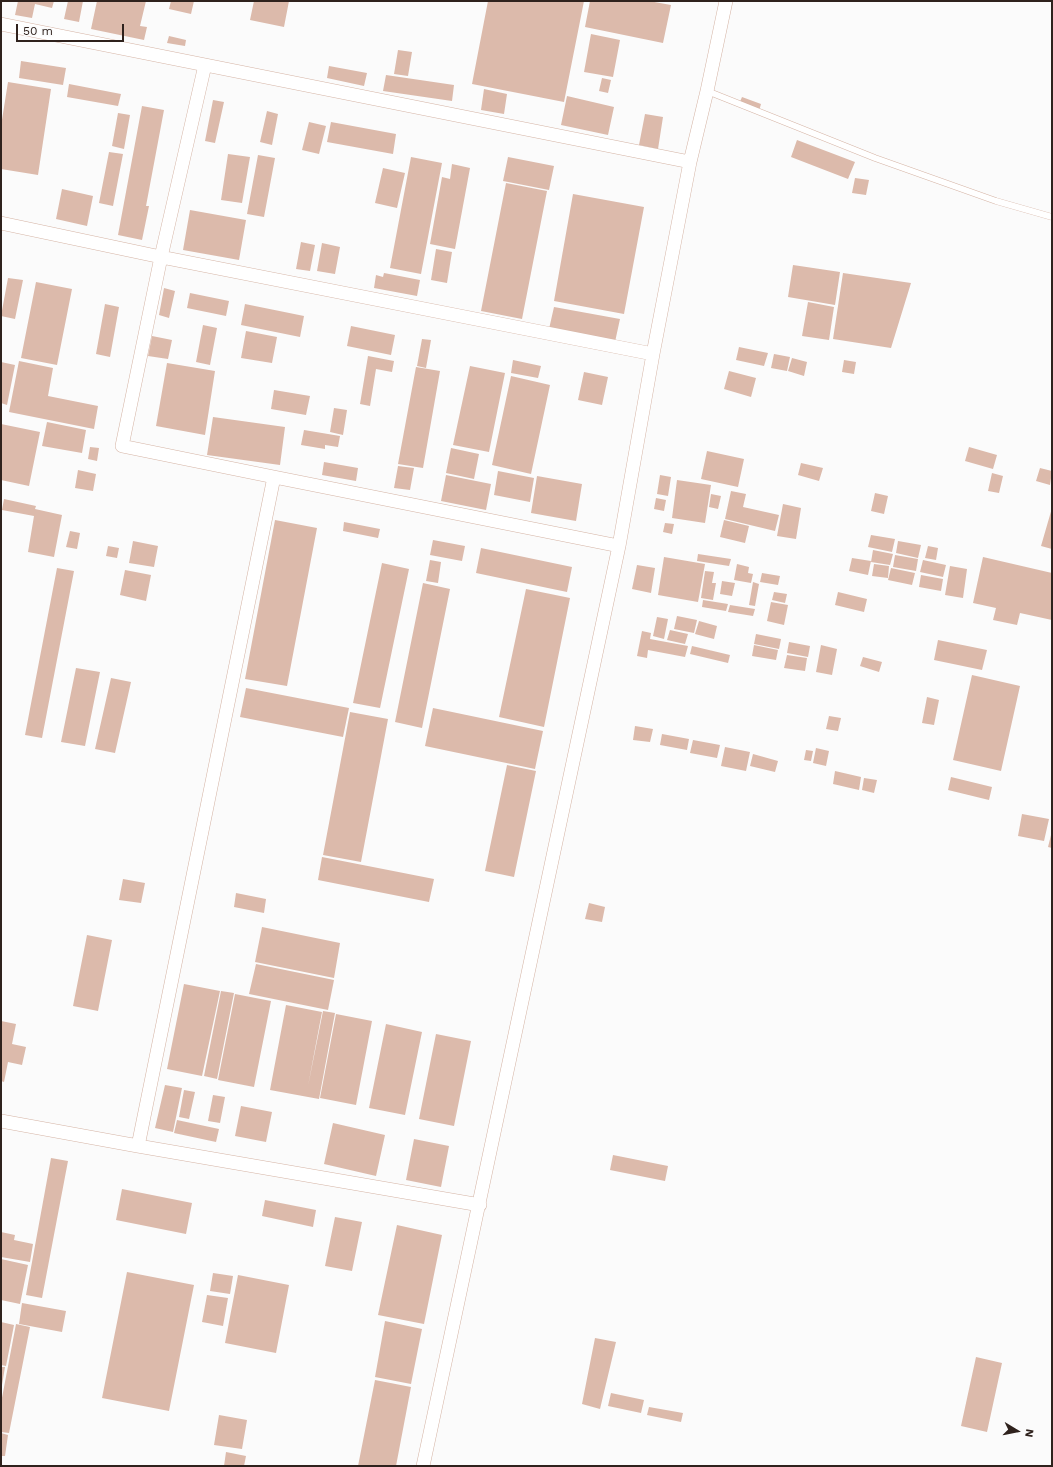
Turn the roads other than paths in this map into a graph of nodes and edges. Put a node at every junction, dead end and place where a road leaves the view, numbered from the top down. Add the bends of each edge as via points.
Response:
1 (726, 1) edge
2 (1, 24) edge
3 (205, 65) junction
4 (707, 91) junction
5 (690, 162) junction
6 (1052, 217) edge
7 (1, 223) edge
8 (161, 257) junction
9 (654, 354) junction
10 (274, 477) junction
11 (619, 546) junction
12 (1, 1121) edge
13 (138, 1146) junction
14 (480, 1205) junction
15 (423, 1466) edge

1 - 4 street
2 - 3 street
3 - 5 street
3 - 8 street
4 - 5 street
4 - 6 lane via 875,158 996,201
5 - 9 street
7 - 8 street
8 - 9 street
8 - 10 street via 122,446
9 - 11 street
10 - 11 street
10 - 13 street
11 - 14 street
12 - 13 street
13 - 14 street
14 - 15 street

